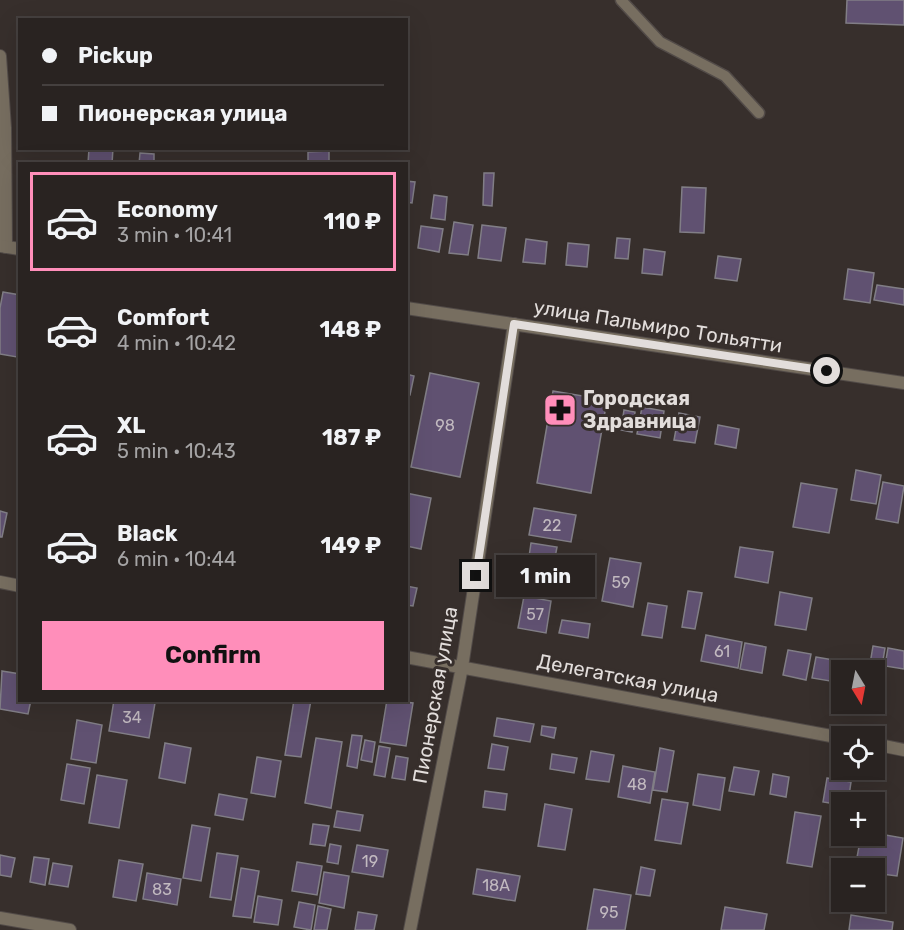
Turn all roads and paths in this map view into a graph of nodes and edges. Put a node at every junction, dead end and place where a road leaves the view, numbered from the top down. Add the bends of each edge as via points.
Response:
1 (621, 0) edge
2 (0, 56) edge
3 (759, 113) dead end
4 (3, 247) edge
5 (18, 249) edge
6 (408, 308) edge
7 (514, 324) junction
8 (904, 383) edge
9 (0, 582) edge
10 (18, 586) edge
11 (408, 657) edge
12 (462, 667) junction
13 (831, 736) edge
14 (885, 746) edge
15 (904, 750) edge
16 (0, 918) edge
17 (70, 930) edge
18 (410, 930) edge

1 - 3 lane via 660,42 725,76
2 - 4 street via 5,128
4 - 5 street
6 - 7 street, улица Пальмиро Тольятти
7 - 8 street, улица Пальмиро Тольятти
7 - 12 street, Пионерская улица
9 - 10 street
11 - 12 street, Делегатская улица
12 - 13 street, Делегатская улица
12 - 18 street, Пионерская улица
14 - 15 street
16 - 17 street

